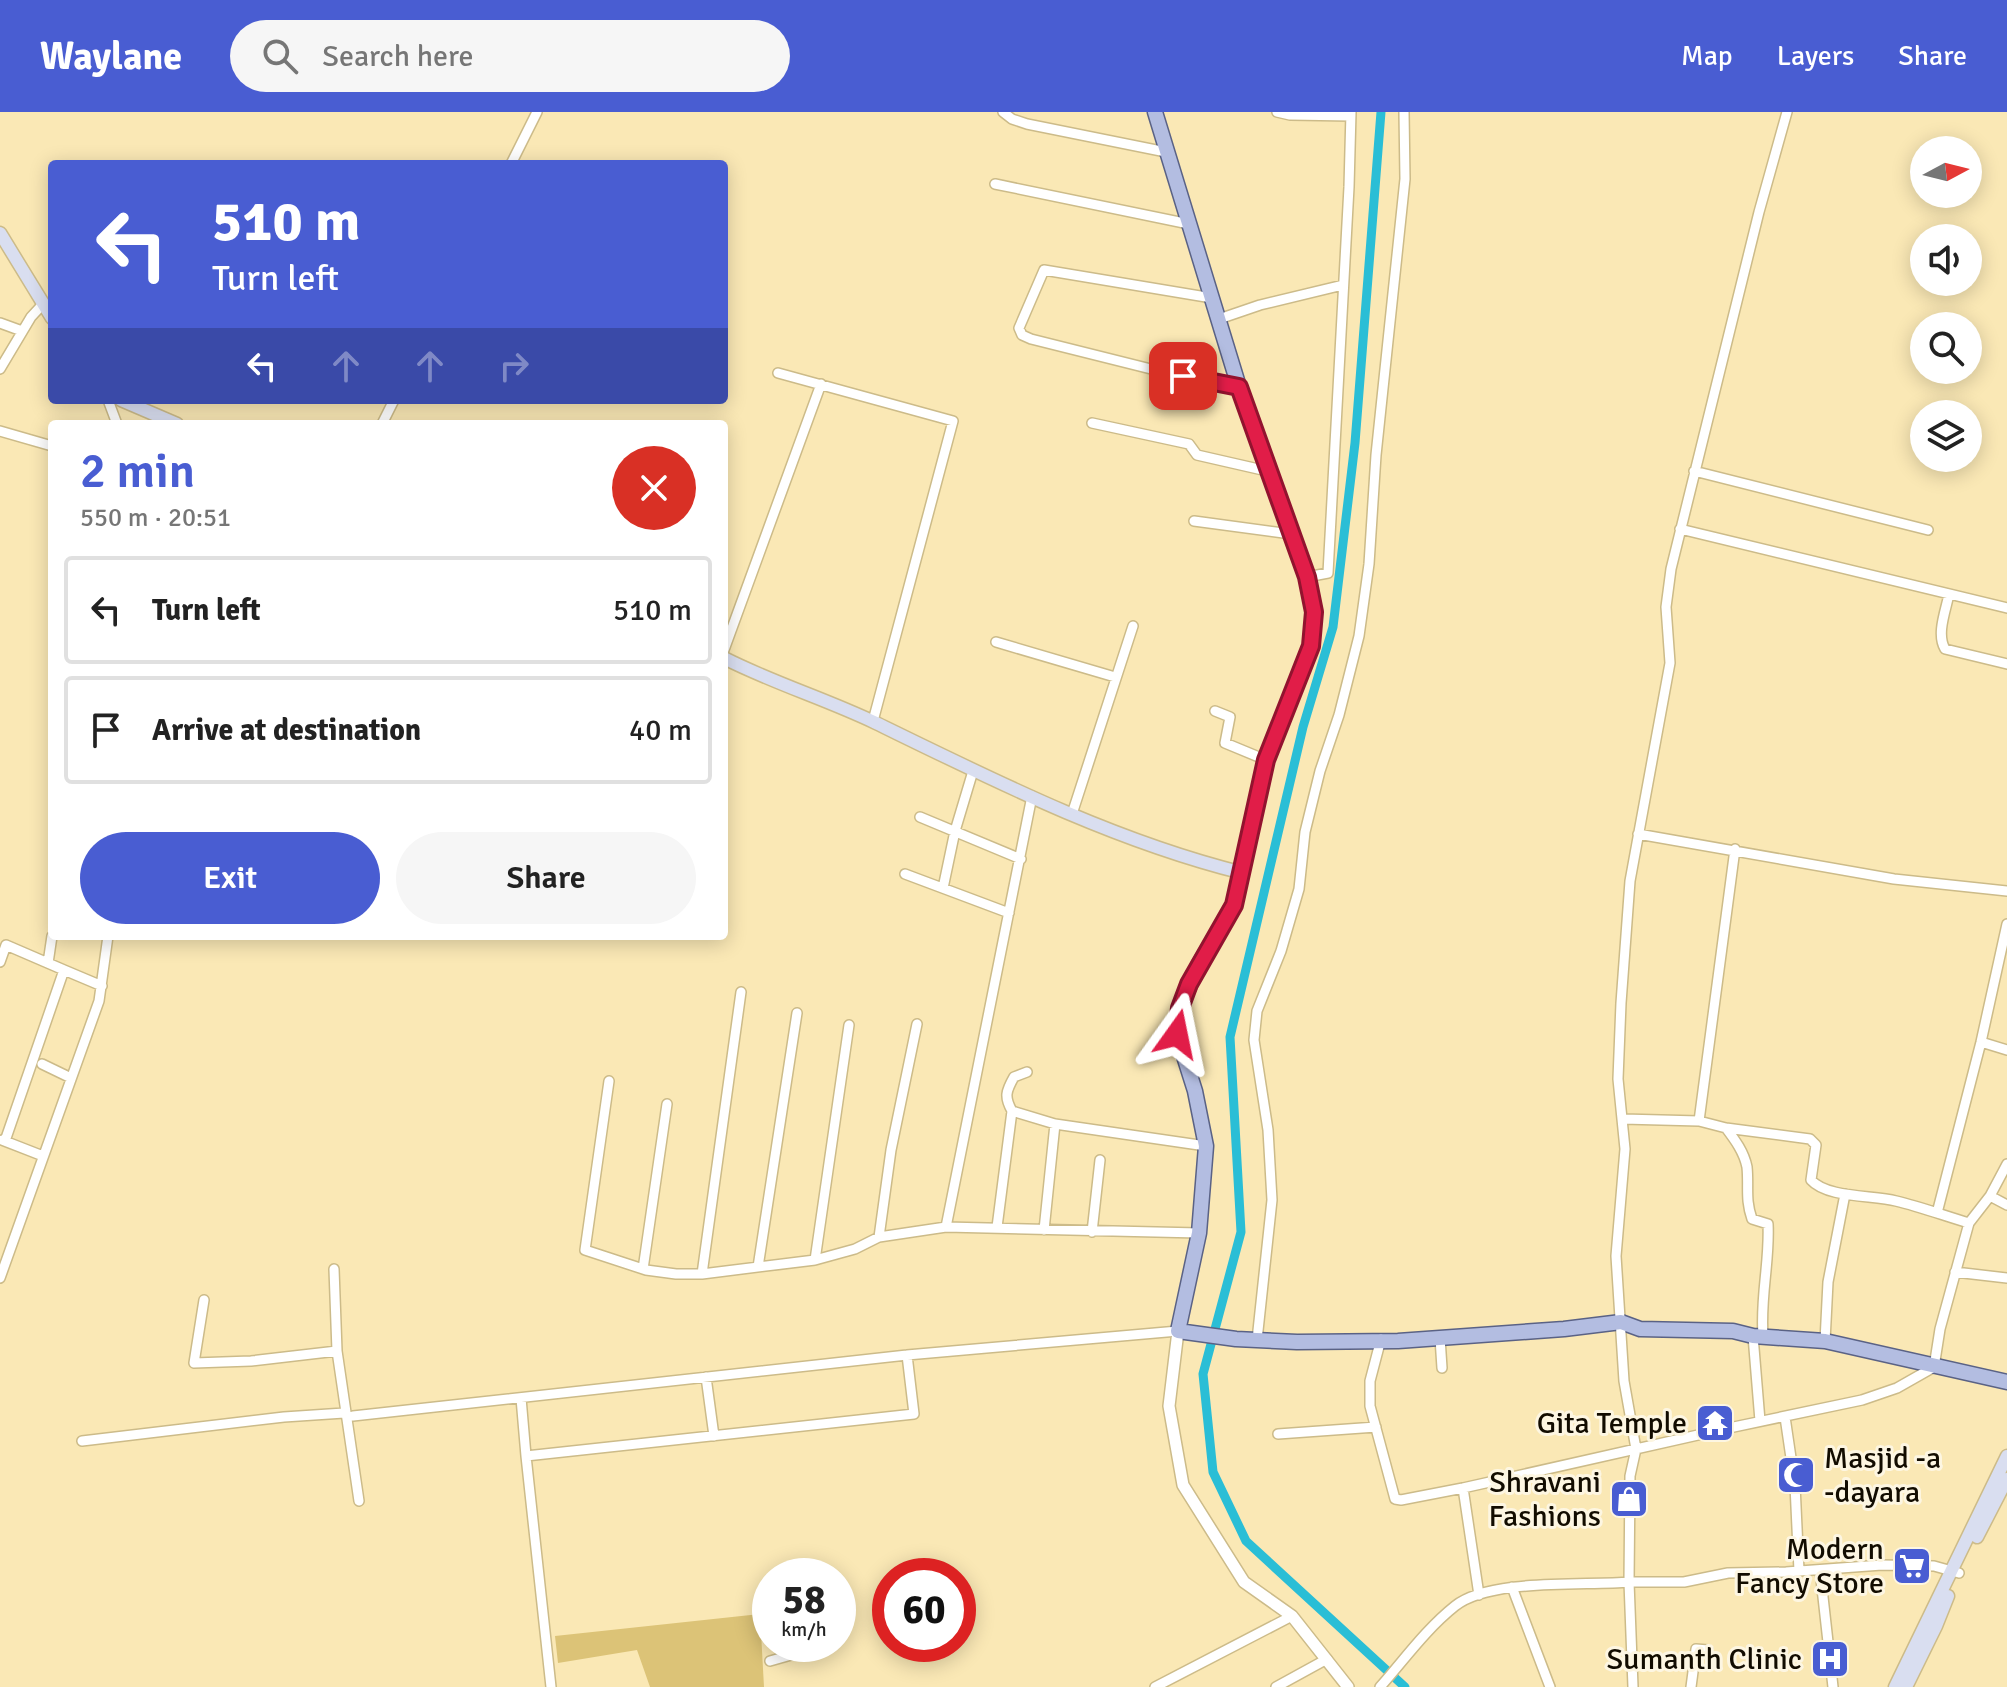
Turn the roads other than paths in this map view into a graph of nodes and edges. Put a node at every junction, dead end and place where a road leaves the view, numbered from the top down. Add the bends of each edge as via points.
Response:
1 (537, 112) edge
2 (1003, 112) edge
3 (1155, 112) edge
4 (1277, 112) edge
5 (1404, 112) edge
6 (1787, 112) edge
7 (1351, 114) edge
8 (1166, 152) junction
9 (513, 160) edge
10 (995, 184) dead end
11 (1189, 224) junction
12 (0, 233) edge
13 (1343, 285) junction
14 (1212, 298) junction
15 (43, 304) junction
16 (48, 312) edge
17 (1219, 319) junction
18 (0, 323) edge
19 (22, 331) junction
20 (0, 369) edge
21 (778, 373) dead end
22 (821, 384) junction
23 (1239, 387) junction
24 (130, 404) edge
25 (168, 420) edge
26 (1092, 423) dead end
27 (0, 431) edge
28 (48, 445) edge
29 (1267, 471) junction
30 (1694, 471) junction
31 (1194, 521) dead end
32 (1680, 529) junction
33 (1928, 530) dead end
34 (1291, 534) junction
35 (1307, 577) junction
36 (1949, 594) junction
37 (2007, 608) edge
38 (1133, 626) dead end
39 (728, 639) edge
40 (996, 642) dead end
41 (728, 660) edge
42 (2007, 664) edge
43 (1115, 677) junction
44 (1215, 711) dead end
45 (873, 721) junction
46 (1266, 760) junction
47 (973, 771) junction
48 (1032, 796) junction
49 (1072, 814) junction
50 (920, 817) dead end
51 (955, 831) junction
52 (1638, 834) junction
53 (1735, 849) junction
54 (1021, 859) junction
55 (1243, 873) junction
56 (905, 874) dead end
57 (943, 888) junction
58 (2007, 891) edge
59 (1009, 913) junction
60 (2007, 924) edge
61 (51, 940) edge
62 (108, 940) edge
63 (0, 962) edge
64 (48, 963) junction
65 (64, 970) junction
66 (102, 986) junction
67 (741, 992) dead end
68 (797, 1013) dead end
69 (917, 1024) dead end
70 (849, 1025) dead end
71 (1981, 1042) junction
72 (2007, 1050) edge
73 (42, 1064) dead end
74 (1027, 1072) dead end
75 (71, 1078) junction
76 (609, 1081) dead end
77 (667, 1104) dead end
78 (1012, 1111) junction
79 (1623, 1119) junction
80 (1699, 1121) junction
81 (1055, 1124) junction
82 (1726, 1128) junction
83 (3, 1140) edge
84 (1206, 1146) junction
85 (43, 1156) junction
86 (1100, 1160) dead end
87 (2007, 1164) edge
88 (1845, 1194) junction
89 (1990, 1196) junction
90 (2007, 1205) edge
91 (1937, 1213) junction
92 (1969, 1223) junction
93 (946, 1227) junction
94 (997, 1227) junction
95 (1044, 1230) junction
96 (1092, 1232) junction
97 (1199, 1233) junction
98 (879, 1237) junction
99 (815, 1260) junction
100 (758, 1267) junction
101 (334, 1269) dead end
102 (643, 1269) junction
103 (1955, 1272) junction
104 (702, 1274) junction
105 (0, 1278) edge
106 (2007, 1278) edge
107 (204, 1300) dead end
108 (1621, 1322) junction
109 (1185, 1333) junction
110 (1758, 1335) junction
111 (1440, 1338) junction
112 (1381, 1339) junction
113 (1257, 1340) junction
114 (1825, 1341) junction
115 (337, 1351) junction
116 (907, 1355) junction
117 (1934, 1367) junction
118 (1442, 1368) dead end
119 (706, 1377) junction
120 (2007, 1382) edge
121 (521, 1398) junction
122 (349, 1415) junction
123 (1785, 1417) junction
124 (1760, 1421) junction
125 (1376, 1427) junction
126 (1278, 1434) dead end
127 (714, 1436) junction
128 (82, 1441) dead end
129 (1636, 1449) junction
130 (526, 1456) junction
131 (2007, 1456) edge
132 (2007, 1479) edge
133 (1463, 1488) junction
134 (359, 1501) dead end
135 (1820, 1570) junction
136 (1799, 1571) junction
137 (1955, 1572) junction
138 (1629, 1582) junction
139 (1512, 1587) junction
140 (1479, 1595) junction
141 (1292, 1616) junction
142 (1708, 1650) dead end
143 (1327, 1659) junction
144 (551, 1687) edge
145 (1155, 1687) edge
146 (1276, 1687) edge
147 (1348, 1687) edge
148 (1380, 1687) edge
149 (1550, 1687) edge
150 (1633, 1687) edge
151 (1691, 1687) edge
152 (1833, 1687) edge
153 (1895, 1687) edge
154 (1906, 1687) edge

1 - 9 street
2 - 8 street via 1027,124
3 - 8 main road
4 - 7 street
5 - 113 street via 1405,179 1359,636 1305,832 1299,889 1257,1011 1254,1040 1272,1200
6 - 30 street
7 - 13 street
8 - 11 main road
10 - 11 street
11 - 14 main road
12 - 15 main road
13 - 17 street
13 - 35 street via 1328,573
14 - 17 main road
14 - 23 street via 1044,270 1019,328 1031,339
15 - 16 main road
15 - 19 street
17 - 23 main road
18 - 19 street
19 - 20 street
21 - 22 street
22 - 39 street
22 - 45 street via 953,421
23 - 29 main road
24 - 25 main road
26 - 29 street via 1189,444 1197,455
27 - 28 street
29 - 34 main road
30 - 32 street
30 - 33 street
31 - 34 street
32 - 36 street
32 - 52 street via 1667,589 1670,663
34 - 35 main road
35 - 46 main road via 1314,612 1311,646
36 - 37 street
36 - 42 street via 1941,632 1945,649
38 - 43 street
40 - 43 street
41 - 45 main road
43 - 49 street
44 - 46 street via 1230,717 1225,743
45 - 47 main road
46 - 55 main road
47 - 48 main road
47 - 51 street
48 - 49 main road
48 - 54 street
49 - 55 main road via 1150,847
50 - 51 street
51 - 54 street
51 - 57 street
52 - 53 street
52 - 79 street via 1621,1003 1618,1079
53 - 58 street via 1894,879
53 - 80 street
54 - 59 street
55 - 84 main road via 1234,905 1180,1008 1177,1034
56 - 57 street
57 - 59 street
59 - 93 street
60 - 71 street
61 - 64 street
62 - 66 street
63 - 64 street via 6,945
64 - 65 street
65 - 66 street
65 - 83 street
66 - 75 street
67 - 104 street
68 - 100 street
69 - 98 street
70 - 99 street
71 - 72 street
71 - 91 street
73 - 75 street
74 - 78 street via 1014,1077 1006,1090
75 - 85 street
76 - 102 street via 585,1250
77 - 102 street
78 - 81 street
78 - 94 street
79 - 80 street
79 - 108 street via 1616,1256
80 - 82 street
81 - 84 street
81 - 95 street
82 - 88 street via 1813,1140 1813,1183
82 - 110 street via 1747,1168 1746,1202 1752,1219 1768,1224
83 - 85 street
84 - 97 main road
85 - 105 street
86 - 96 street
87 - 89 street
88 - 91 street
88 - 114 street via 1828,1282
89 - 90 street
89 - 92 street
91 - 92 street
92 - 103 street
93 - 94 street
93 - 98 street
94 - 95 street
95 - 96 street
96 - 97 street
97 - 109 main road
98 - 99 street
99 - 100 street
100 - 104 street
101 - 115 street
102 - 104 street
103 - 106 street
103 - 117 street
107 - 115 street via 194,1363
108 - 110 main road via 1640,1329
108 - 111 main road
108 - 129 street
109 - 113 main road
109 - 116 street
109 - 141 street via 1169,1406 1183,1485 1244,1582
110 - 114 main road
110 - 124 street
111 - 112 main road
111 - 118 street
112 - 113 main road
112 - 125 street via 1370,1381
114 - 117 main road
115 - 122 street
116 - 119 street
116 - 127 street via 914,1414
117 - 120 main road
117 - 123 street via 1878,1395
119 - 121 street
119 - 127 street
121 - 122 street
121 - 130 street
122 - 128 street via 284,1417
122 - 134 street
123 - 124 street
123 - 136 street
124 - 129 street
125 - 126 street
125 - 133 street via 1395,1499
127 - 130 street
129 - 133 street
129 - 138 street via 1630,1476
130 - 144 street
131 - 137 main road
132 - 137 main road
133 - 140 street
135 - 136 street
135 - 137 street via 1902,1565
135 - 152 street
136 - 138 street
137 - 153 main road
137 - 154 main road
138 - 139 street
138 - 150 street
139 - 140 street
139 - 149 street
140 - 148 street via 1454,1607
141 - 143 street
141 - 145 street
142 - 151 street via 1696,1649
143 - 146 street
143 - 147 street

